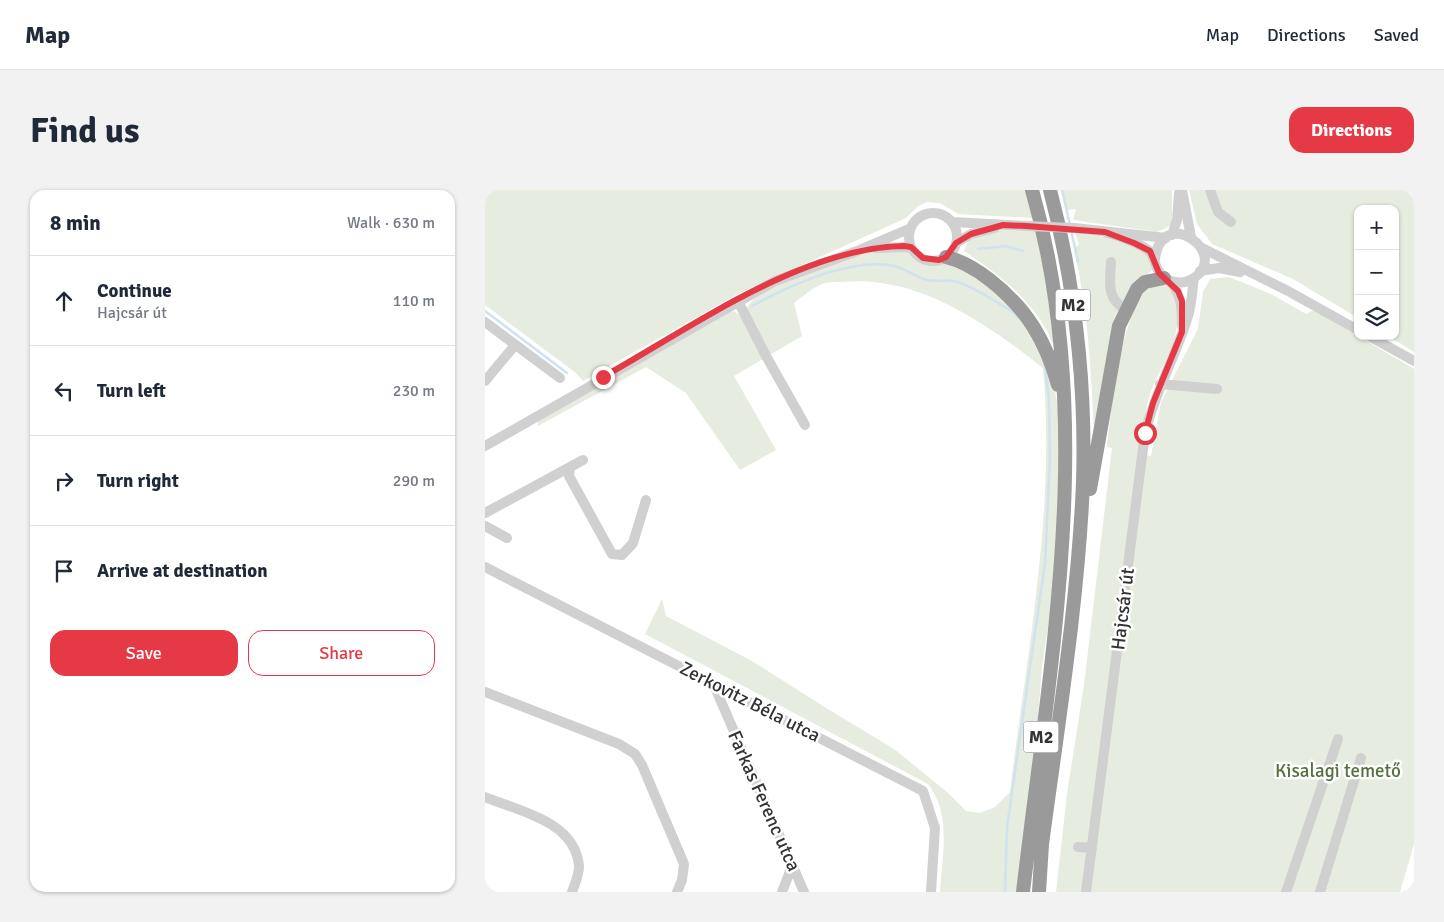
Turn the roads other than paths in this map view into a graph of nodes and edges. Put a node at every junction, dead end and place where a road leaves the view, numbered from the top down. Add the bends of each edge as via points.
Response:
1 (1032, 190) edge
2 (1050, 190) edge
3 (1180, 190) edge
4 (1210, 190) edge
5 (952, 222) junction
6 (1231, 222) dead end
7 (1003, 225) junction
8 (911, 228) junction
9 (1105, 232) junction
10 (1169, 237) junction
11 (1191, 237) junction
12 (956, 243) junction
13 (911, 247) junction
14 (1202, 248) junction
15 (857, 251) junction
16 (946, 257) junction
17 (1155, 260) junction
18 (1111, 262) dead end
19 (1197, 274) junction
20 (1260, 278) junction
21 (1167, 279) junction
22 (738, 301) junction
23 (1126, 309) junction
24 (485, 322) edge
25 (1354, 328) edge
26 (1182, 332) junction
27 (1376, 340) edge
28 (515, 345) junction
29 (1414, 361) edge
30 (561, 378) dead end
31 (485, 381) edge
32 (1161, 384) junction
33 (1217, 389) dead end
34 (1065, 410) junction
35 (805, 425) dead end
36 (485, 446) edge
37 (583, 460) dead end
38 (571, 467) junction
39 (646, 500) dead end
40 (485, 513) edge
41 (485, 526) edge
42 (507, 538) dead end
43 (1080, 539) junction
44 (485, 567) edge
45 (713, 683) junction
46 (485, 692) edge
47 (1338, 739) dead end
48 (1361, 758) dead end
49 (485, 797) edge
50 (1078, 847) dead end
51 (1092, 848) junction
52 (792, 866) junction
53 (1088, 891) edge
54 (572, 892) edge
55 (677, 892) edge
56 (782, 892) edge
57 (804, 892) edge
58 (931, 892) edge
59 (1023, 892) edge
60 (1039, 892) edge
61 (1286, 892) edge
62 (1320, 892) edge

1 - 34 highway, M2 via 1053,284
2 - 43 highway, M2 via 1069,280 1079,354 1083,454
3 - 10 street via 1177,220
3 - 11 street
4 - 6 street via 1218,212
5 - 7 street
5 - 8 street via 942,214 930,213 919,218
5 - 12 street via 956,228
7 - 9 street, bridge
7 - 12 street via 971,234
8 - 13 street
8 - 15 street
9 - 10 street
9 - 17 street via 1143,247
10 - 11 street via 1181,234
10 - 17 street via 1159,244
11 - 14 street
12 - 16 street
13 - 15 street via 887,246
13 - 16 street via 916,254 930,261
14 - 19 street via 1203,264
14 - 20 street
15 - 22 street via 775,281
16 - 34 highway via 980,272 1028,316 1050,356
17 - 21 street via 1159,273
18 - 23 street via 1111,295 1116,304
19 - 20 street via 1219,268
19 - 21 street via 1178,283
19 - 26 street, Hajcsár út
20 - 25 street
21 - 23 highway via 1145,282
21 - 26 street, Hajcsár út via 1182,301
22 - 35 street
22 - 36 street
23 - 43 highway via 1114,347
24 - 28 street
26 - 32 street, Hajcsár út
27 - 29 street
28 - 30 street
28 - 31 street
32 - 33 street
32 - 51 street, Hajcsár út via 1153,403 1142,453
34 - 59 highway, M2 via 1060,583
37 - 38 street
38 - 39 street via 569,476 613,554 622,555 633,543
38 - 40 street
41 - 42 street
43 - 60 highway, M2 via 1042,844
44 - 45 street, Zerkovitz Béla utca
45 - 52 street, Farkas Ferenc utca
45 - 58 street, Zerkovitz Béla utca via 923,790 935,828
46 - 55 street via 619,744 635,754 681,853 684,871
47 - 61 street
48 - 62 street
49 - 54 street via 560,829 569,841 579,866
50 - 51 street
51 - 53 street, Hajcsár út
52 - 56 street
52 - 57 street, Farkas Ferenc utca

